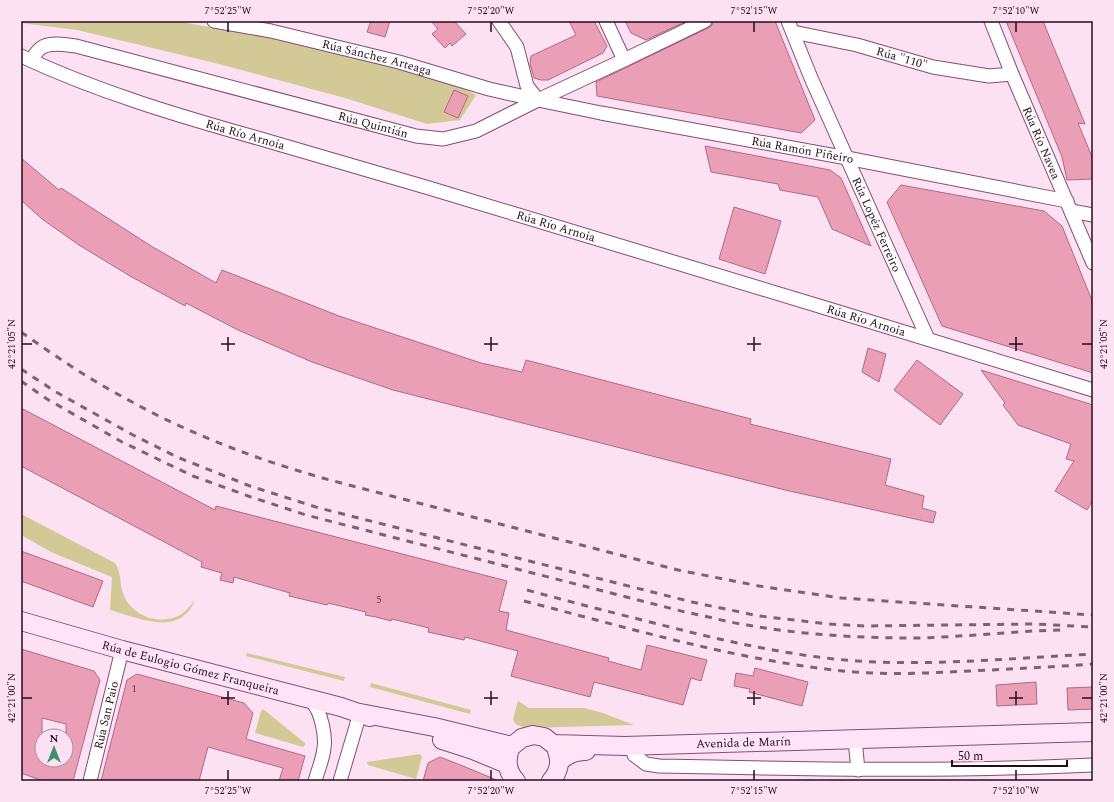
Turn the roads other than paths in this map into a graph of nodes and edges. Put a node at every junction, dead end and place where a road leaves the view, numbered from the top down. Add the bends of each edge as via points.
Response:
1 (214, 21) edge
2 (499, 21) edge
3 (606, 21) edge
4 (705, 21) edge
5 (991, 21) edge
6 (790, 27) edge
7 (26, 58) edge
8 (624, 60) junction
9 (1012, 74) junction
10 (538, 100) junction
11 (847, 158) junction
12 (1069, 206) junction
13 (1093, 214) edge
14 (1093, 264) edge
15 (928, 340) junction
16 (1093, 390) edge
17 (21, 621) edge
18 (122, 650) junction
19 (305, 698) junction
20 (360, 713) junction
21 (1093, 732) edge
22 (855, 740) junction
23 (553, 744) junction
24 (687, 744) junction
25 (512, 746) junction
26 (627, 746) junction
27 (560, 761) junction
28 (507, 764) junction
29 (1093, 765) edge
30 (689, 766) junction
31 (858, 770) junction
32 (90, 781) edge
33 (315, 781) edge
34 (340, 781) edge
35 (516, 781) edge
36 (551, 781) edge

1 - 10 street, Rúa Sánchez Arteaga via 278,32
2 - 10 street via 518,47 527,86
3 - 8 street
4 - 8 street, Rúa Quintián
5 - 9 street, Rúa Río Navea
6 - 9 street, Rúa "110" via 933,66 989,76
6 - 11 street, Rúa Lopéz Ferreiro
7 - 10 street, Rúa Quintián via 46,45 76,46 416,136 443,139 476,131
7 - 15 street, Rúa Río Arnoia via 130,99 194,120
8 - 10 street, Rúa Quintián
9 - 12 street, Rúa Río Navea
10 - 11 street, Rúa Ramón Piñeiro
11 - 12 street, Rúa Ramón Piñeiro
11 - 15 street, Rúa Lopéz Ferreiro
12 - 13 street, Rúa Ramón Piñeiro
12 - 14 street, Rúa Río Navea
15 - 16 street, Rúa Río Arnoia
17 - 18 main road, Rúa de Eulogio Gómez Franqueira
18 - 19 main road, Rúa de Eulogio Gómez Franqueira
18 - 32 street, Rúa San Paio
19 - 20 main road, Rúa de Eulogio Gómez Franqueira
19 - 33 street via 317,709 325,740
20 - 25 main road, Rúa de Eulogio Gómez Franqueira via 434,727
20 - 28 main road, Rúa de Eulogio Gómez Franqueira via 473,750
20 - 34 street
21 - 22 main road, Avenida de Marín
22 - 24 main road, Avenida de Marín
22 - 31 street
23 - 25 main road via 544,737 533,735 522,738
23 - 26 main road
23 - 27 main road
24 - 26 main road, Avenida de Marín
24 - 30 street
25 - 28 main road
26 - 27 main road via 572,753
26 - 30 street, Avenida de Marín via 646,764
27 - 36 main road
28 - 35 main road
29 - 31 street, Avenida de Marín
30 - 31 street, Avenida de Marín

